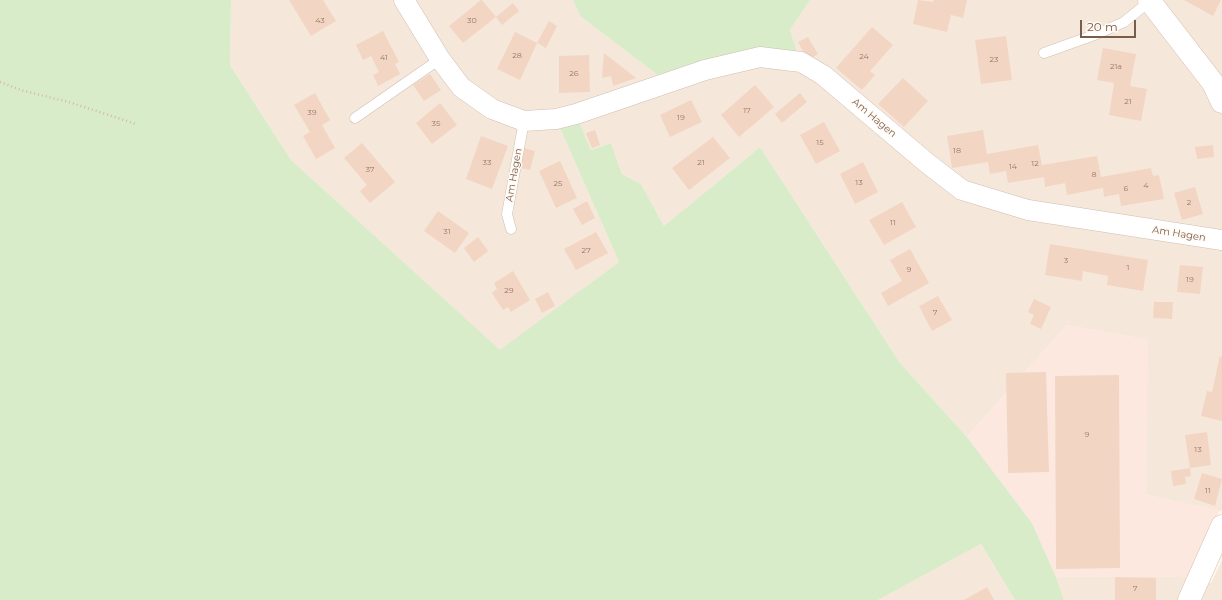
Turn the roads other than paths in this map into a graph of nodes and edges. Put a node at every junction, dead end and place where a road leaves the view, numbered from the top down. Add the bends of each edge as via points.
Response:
1 (404, 0) edge
2 (1150, 0) edge
3 (1044, 53) dead end
4 (440, 59) junction
5 (1219, 87) edge
6 (355, 118) dead end
7 (524, 121) junction
8 (511, 229) dead end
9 (1222, 240) edge
10 (1222, 526) edge
11 (1189, 600) edge

1 - 4 street, Am Hagen
2 - 3 lane via 1124,22
2 - 5 street
4 - 6 lane
4 - 7 street, Am Hagen via 461,87 492,110
7 - 8 lane, Am Hagen via 507,214
7 - 9 street, Am Hagen via 556,119 576,114 705,70 760,57 801,62 824,76 962,190 1028,210
10 - 11 street

